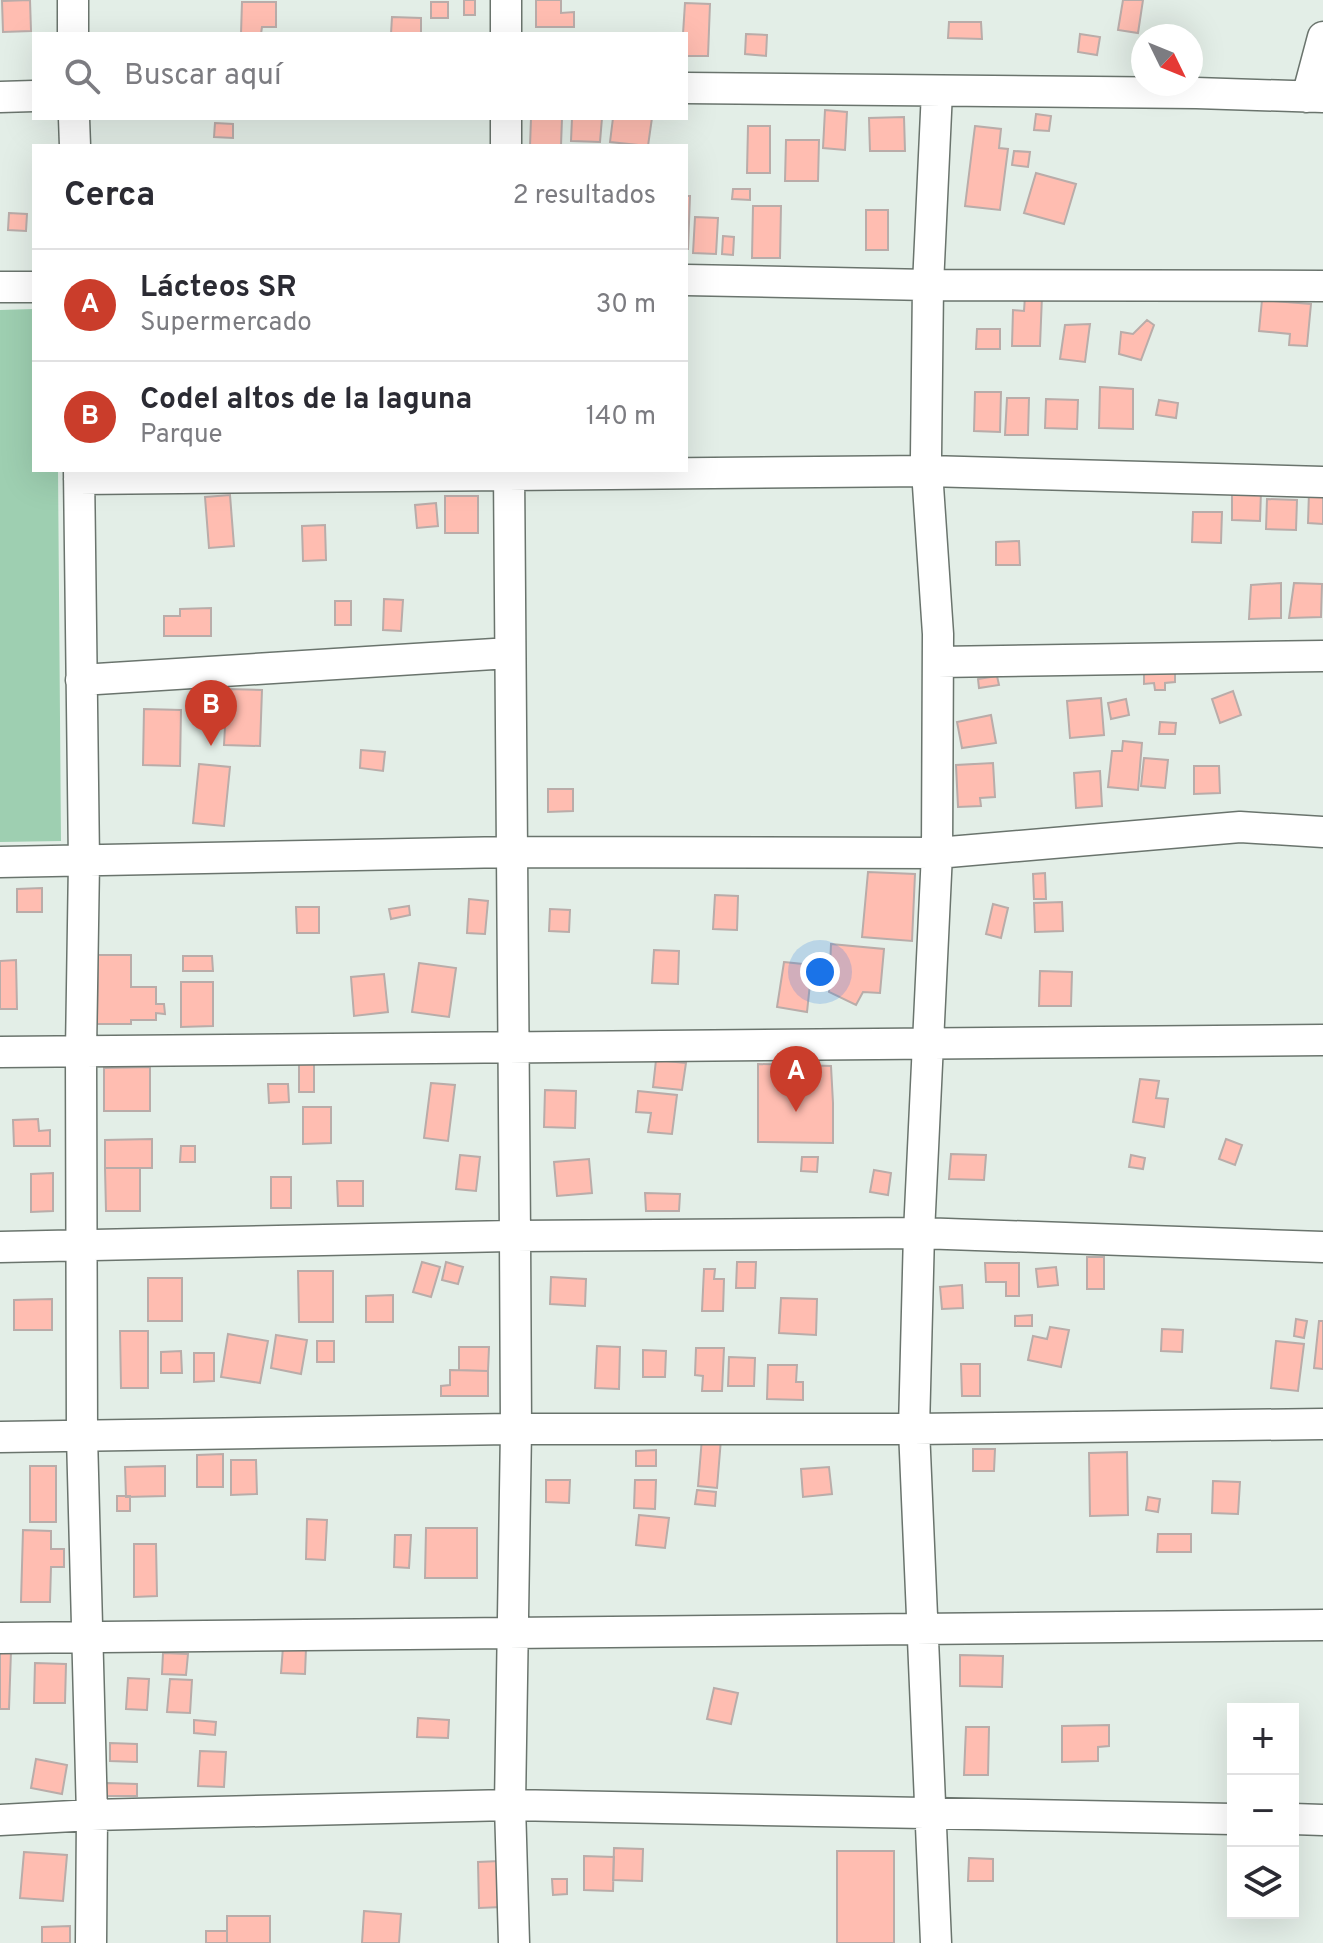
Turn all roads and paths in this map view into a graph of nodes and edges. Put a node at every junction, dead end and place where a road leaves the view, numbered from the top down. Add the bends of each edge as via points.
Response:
1 (73, 0) edge
2 (506, 0) edge
3 (73, 32) edge
4 (506, 32) edge
5 (1323, 37) edge
6 (688, 88) edge
7 (937, 91) junction
8 (32, 96) edge
9 (0, 97) edge
10 (1315, 97) edge
11 (74, 120) edge
12 (506, 120) edge
13 (75, 144) edge
14 (506, 144) edge
15 (688, 280) edge
16 (928, 285) junction
17 (1323, 286) edge
18 (0, 287) edge
19 (32, 287) edge
20 (927, 471) junction
21 (509, 472) edge
22 (688, 472) edge
23 (79, 474) edge
24 (1323, 482) edge
25 (510, 653) junction
26 (1323, 656) edge
27 (938, 662) junction
28 (81, 680) junction
29 (1323, 832) edge
30 (513, 852) junction
31 (937, 853) junction
32 (0, 862) edge
33 (84, 862) junction
34 (1323, 1040) edge
35 (928, 1044) junction
36 (513, 1046) junction
37 (81, 1051) junction
38 (0, 1052) edge
39 (919, 1233) junction
40 (515, 1236) junction
41 (81, 1245) junction
42 (0, 1247) edge
43 (1323, 1247) edge
44 (1323, 1424) edge
45 (516, 1429) junction
46 (914, 1429) junction
47 (82, 1436) junction
48 (0, 1437) edge
49 (1323, 1625) edge
50 (922, 1629) junction
51 (512, 1633) junction
52 (86, 1637) junction
53 (0, 1638) edge
54 (510, 1805) junction
55 (930, 1814) junction
56 (92, 1815) junction
57 (1227, 1819) edge
58 (1299, 1819) edge
59 (0, 1820) edge
60 (1323, 1820) edge
61 (91, 1943) edge
62 (514, 1943) edge
63 (936, 1943) edge

1 - 3 street
2 - 4 street
5 - 10 street
6 - 7 street
7 - 10 street
7 - 16 street
8 - 9 street
11 - 13 street
12 - 14 street
15 - 16 street
16 - 17 street
16 - 20 street
18 - 19 street
20 - 22 street
20 - 24 street
20 - 27 street
21 - 23 street
21 - 25 street
23 - 28 street
25 - 28 street
25 - 30 street
26 - 27 street
27 - 31 street
28 - 33 street
29 - 31 street via 1240,827
30 - 31 street
30 - 33 street
30 - 36 street
31 - 35 street
32 - 33 street
33 - 37 street
34 - 35 street
35 - 36 street
35 - 39 street
36 - 37 street
36 - 40 street
37 - 38 street
37 - 41 street
39 - 40 street
39 - 43 street
39 - 46 street
40 - 41 street
40 - 45 street
41 - 42 street
41 - 47 street
44 - 46 street
45 - 46 street
45 - 47 street
45 - 51 street
46 - 50 street
47 - 48 street
47 - 52 street
49 - 50 street
50 - 51 street
50 - 55 street
51 - 52 street
51 - 54 street
52 - 53 street
52 - 56 street
54 - 55 street
54 - 56 street
54 - 62 street
55 - 57 street
55 - 63 street
56 - 59 street
56 - 61 street
58 - 60 street

